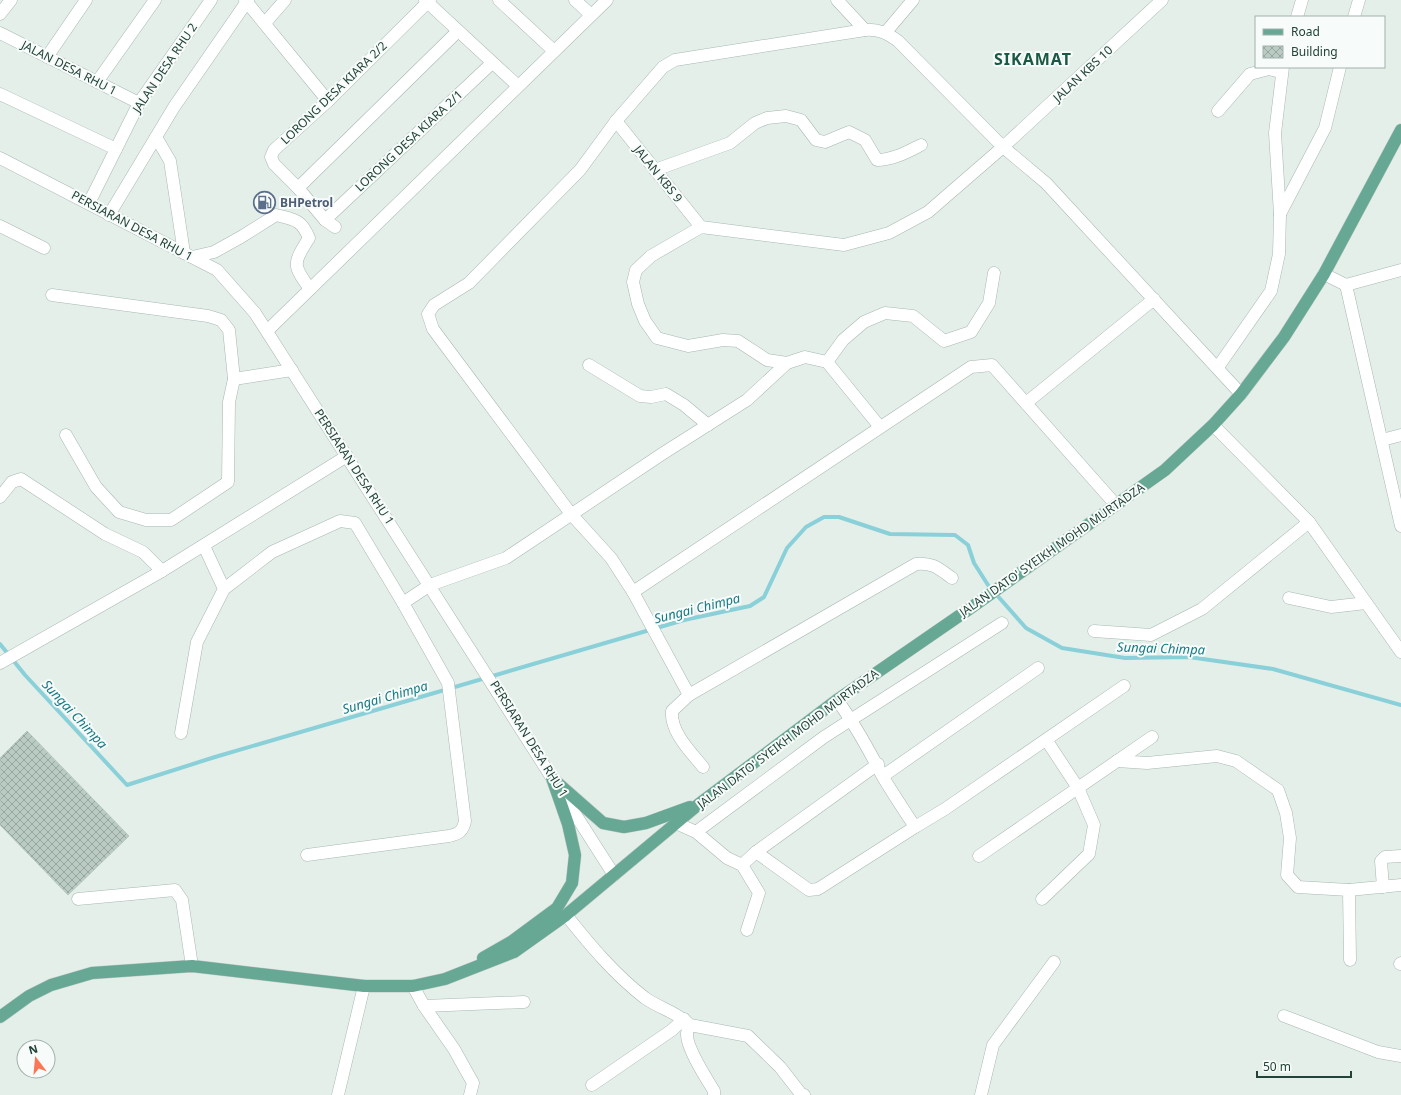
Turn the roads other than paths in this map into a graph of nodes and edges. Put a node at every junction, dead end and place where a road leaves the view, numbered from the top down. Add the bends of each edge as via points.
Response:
1 (11, 0) edge
2 (86, 0) edge
3 (155, 0) edge
4 (211, 0) edge
5 (285, 0) edge
6 (499, 0) edge
7 (575, 0) edge
8 (607, 0) edge
9 (838, 0) edge
10 (913, 0) edge
11 (1162, 0) edge
12 (1302, 0) edge
13 (1359, 0) edge
14 (247, 1) edge
15 (427, 1) edge
16 (0, 14) edge
17 (591, 15) junction
18 (1297, 16) edge
19 (1354, 16) edge
20 (265, 23) junction
21 (865, 30) junction
22 (458, 31) junction
23 (886, 32) junction
24 (0, 33) edge
25 (554, 51) junction
26 (47, 57) junction
27 (492, 63) junction
28 (1340, 68) edge
29 (1282, 69) edge
30 (97, 82) junction
31 (518, 86) junction
32 (0, 94) edge
33 (328, 101) junction
34 (139, 103) junction
35 (1218, 111) dead end
36 (616, 121) junction
37 (1401, 130) edge
38 (156, 137) junction
39 (921, 145) dead end
40 (1003, 147) junction
41 (116, 149) junction
42 (0, 158) edge
43 (655, 170) junction
44 (298, 188) junction
45 (89, 203) junction
46 (1280, 214) junction
47 (109, 215) junction
48 (325, 220) junction
49 (0, 226) edge
50 (701, 227) junction
51 (335, 228) dead end
52 (44, 248) dead end
53 (188, 255) junction
54 (1401, 270) edge
55 (994, 274) dead end
56 (1324, 274) junction
57 (1346, 285) junction
58 (310, 289) junction
59 (52, 295) dead end
60 (1154, 299) junction
61 (267, 331) junction
62 (827, 362) junction
63 (787, 363) junction
64 (589, 365) dead end
65 (1218, 367) junction
66 (292, 370) junction
67 (234, 379) junction
68 (1241, 394) junction
69 (1026, 404) junction
70 (708, 425) junction
71 (1213, 425) junction
72 (880, 426) junction
73 (66, 435) dead end
74 (1401, 435) edge
75 (1382, 440) junction
76 (347, 456) junction
77 (1, 494) edge
78 (1116, 505) junction
79 (571, 514) junction
80 (1309, 522) junction
81 (1401, 526) edge
82 (204, 546) junction
83 (162, 571) junction
84 (952, 578) dead end
85 (430, 585) junction
86 (224, 589) junction
87 (633, 592) junction
88 (1289, 598) dead end
89 (402, 603) junction
90 (1366, 603) junction
91 (1002, 623) dead end
92 (1094, 631) dead end
93 (1401, 652) edge
94 (0, 663) edge
95 (1038, 668) dead end
96 (1124, 686) dead end
97 (689, 695) junction
98 (836, 700) junction
99 (852, 720) junction
100 (181, 733) dead end
101 (1152, 737) dead end
102 (1047, 741) junction
103 (1117, 761) junction
104 (878, 764) junction
105 (703, 767) dead end
106 (883, 776) junction
107 (552, 778) junction
108 (1078, 788) junction
109 (699, 804) junction
110 (676, 823) junction
111 (914, 827) junction
112 (696, 832) junction
113 (756, 852) junction
114 (307, 854) dead end
115 (979, 856) dead end
116 (1401, 856) edge
117 (742, 864) junction
118 (614, 875) junction
119 (1401, 885) edge
120 (1383, 887) junction
121 (1349, 890) junction
122 (78, 899) dead end
123 (1042, 899) dead end
124 (566, 915) junction
125 (747, 930) dead end
126 (1350, 960) dead end
127 (1054, 962) dead end
128 (192, 966) junction
129 (445, 979) junction
130 (364, 986) junction
131 (413, 986) junction
132 (524, 1002) dead end
133 (424, 1006) junction
134 (1284, 1016) dead end
135 (0, 1017) edge
136 (687, 1022) junction
137 (1401, 1056) edge
138 (592, 1085) dead end
139 (338, 1095) edge
140 (470, 1095) edge
141 (714, 1095) edge
142 (801, 1095) edge
143 (981, 1095) edge

1 - 16 street
2 - 26 street
3 - 30 street
4 - 34 street, JALAN DESA RHU 2
5 - 20 street
6 - 25 street
7 - 17 street
8 - 17 street
9 - 21 street
10 - 23 street
11 - 40 street, JALAN KBS 10
12 - 18 street
13 - 19 street
14 - 20 street
14 - 38 street
15 - 22 street
15 - 33 street, LORONG DESA KIARA 2/2
17 - 25 street
20 - 33 street
21 - 23 street
21 - 36 street via 675,60 663,67
22 - 27 street
22 - 44 street
23 - 40 street
24 - 26 street, JALAN DESA RHU 1
25 - 31 street
26 - 30 street, JALAN DESA RHU 1
27 - 31 street
27 - 48 street, LORONG DESA KIARA 2/1
28 - 46 street via 1325,128
29 - 35 street via 1269,69 1250,74
29 - 46 street via 1275,132
30 - 34 street, JALAN DESA RHU 1
31 - 58 street
32 - 41 street
33 - 44 street, LORONG DESA KIARA 2/2 via 274,150 274,164
34 - 41 street, JALAN DESA RHU 2
36 - 43 street, JALAN KBS 9
36 - 79 street via 574,176 469,283 434,305 428,314 432,329
37 - 56 main road, JALAN DATO' SYEIKH MOHD MURTADZA
38 - 47 street
38 - 53 street via 170,161
39 - 43 street via 905,154 877,160 865,140 849,132 825,142 816,140 801,120 786,116 767,118 755,123 730,143
40 - 50 street, JALAN KBS 10 via 928,212 889,233 844,245
40 - 60 street via 1046,183
41 - 45 street, JALAN DESA RHU 2
42 - 45 street, PERSIARAN DESA RHU 1
43 - 50 street, JALAN KBS 9
44 - 48 street, LORONG DESA KIARA 2/2
45 - 47 street, PERSIARAN DESA RHU 1
46 - 65 street via 1279,254 1271,291
47 - 53 street, PERSIARAN DESA RHU 1
48 - 51 street, LORONG DESA KIARA 2/2
49 - 52 street
50 - 63 street via 651,256 636,270 633,282 644,321 657,338 673,343 688,346 723,340 738,341 767,360
53 - 58 street via 214,252 242,238 276,215 294,220 303,225 309,238 296,259 297,271
53 - 61 street, PERSIARAN DESA RHU 1 via 218,270
54 - 57 street
55 - 62 street via 989,303 971,332 944,341 913,316 885,313 864,322 844,340
56 - 57 street
56 - 68 main road, JALAN DATO' SYEIKH MOHD MURTADZA via 1284,337
57 - 75 street
58 - 61 street
59 - 67 street via 208,316 221,320 229,330
60 - 65 street
60 - 69 street
61 - 66 street, PERSIARAN DESA RHU 1
62 - 63 street via 805,357
62 - 72 street
63 - 70 street via 747,400
64 - 70 street via 640,396 666,394
65 - 68 street
66 - 67 street
66 - 76 street, PERSIARAN DESA RHU 1
67 - 73 street via 229,402 228,482 171,520 146,520 119,512 96,487
68 - 71 main road, JALAN DATO' SYEIKH MOHD MURTADZA
69 - 72 street via 992,365 971,367
69 - 78 street
70 - 79 street
71 - 78 main road, JALAN DATO' SYEIKH MOHD MURTADZA via 1165,470
71 - 80 street
72 - 87 street
74 - 75 street
75 - 81 street
76 - 82 street
76 - 85 street, PERSIARAN DESA RHU 1
77 - 83 street via 12,482 21,479 105,534 143,552
78 - 98 main road, JALAN DATO' SYEIKH MOHD MURTADZA
79 - 85 street via 506,558
79 - 87 street via 611,558
80 - 90 street
80 - 92 street via 1202,609 1151,635
82 - 83 street
82 - 86 street
83 - 94 street
84 - 97 street via 936,566 916,564
85 - 89 street
85 - 107 street, PERSIARAN DESA RHU 1
86 - 89 street via 272,552 340,521 355,523
86 - 100 street via 198,642
87 - 97 street
88 - 90 street via 1331,607
89 - 114 street via 446,676 452,706 465,821 463,829 450,836
90 - 93 street
91 - 99 street
95 - 106 street
96 - 102 street
97 - 105 street via 672,711 671,719 675,729
98 - 99 street
98 - 109 main road, JALAN DATO' SYEIKH MOHD MURTADZA
99 - 104 street
99 - 112 street via 824,737
101 - 103 street
102 - 108 street
102 - 111 street via 945,810
103 - 108 street
103 - 121 street via 1147,763 1218,756 1236,761 1278,790 1286,813 1290,838 1287,875 1298,887
104 - 106 street
104 - 113 street
106 - 111 street
107 - 109 main road via 603,824 624,827 646,824
107 - 118 street, PERSIARAN DESA RHU 1
107 - 129 main road via 568,824 575,855 572,883 557,908 511,942
108 - 115 street
108 - 123 street via 1094,825 1089,854
109 - 110 main road, JALAN DATO' SYEIKH MOHD MURTADZA
110 - 112 street
110 - 118 main road, JALAN DATO' SYEIKH MOHD MURTADZA
111 - 113 street via 818,889 809,890
112 - 117 street via 727,858
113 - 117 street
116 - 120 street via 1385,857 1381,861
117 - 125 street via 759,893
118 - 124 main road, JALAN DATO' SYEIKH MOHD MURTADZA
119 - 120 street
120 - 121 street
121 - 126 street
122 - 128 street via 175,890 182,900
124 - 129 main road, JALAN DATO' SYEIKH MOHD MURTADZA via 514,952
124 - 136 street via 606,964 646,998
127 - 143 street via 993,1045
128 - 130 main road, JALAN DATO' SYEIKH MOHD MURTADZA
128 - 135 main road, JALAN DATO' SYEIKH MOHD MURTADZA via 92,973 51,985 29,996
129 - 131 main road, JALAN DATO' SYEIKH MOHD MURTADZA
130 - 131 main road, JALAN DATO' SYEIKH MOHD MURTADZA
130 - 139 street
131 - 133 street
132 - 133 street
133 - 140 street via 454,1049 473,1083
134 - 137 street via 1378,1052
136 - 138 street
136 - 141 street via 688,1039
136 - 142 street via 748,1036 780,1067

